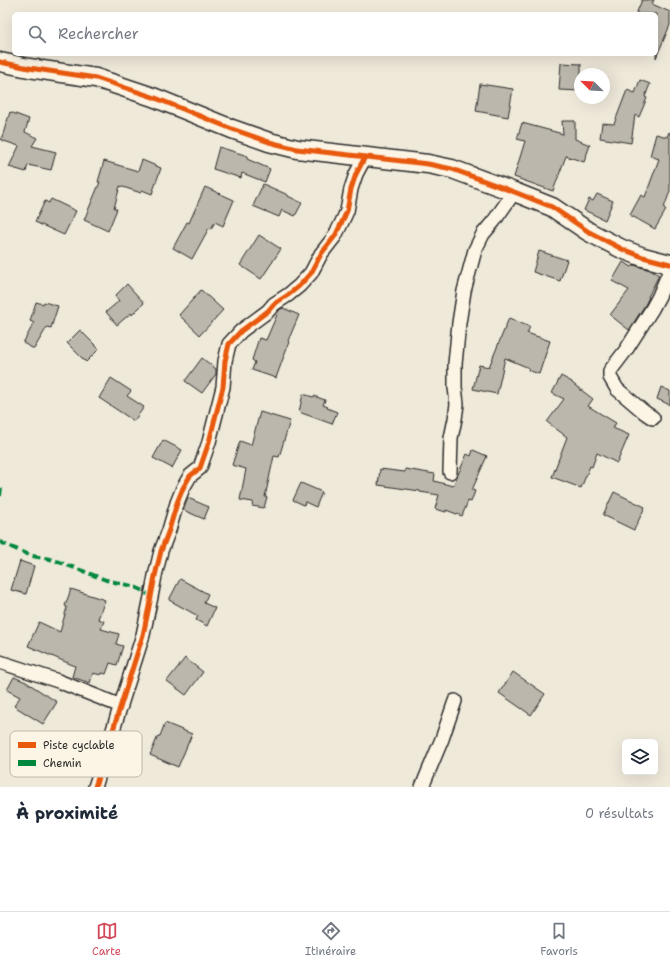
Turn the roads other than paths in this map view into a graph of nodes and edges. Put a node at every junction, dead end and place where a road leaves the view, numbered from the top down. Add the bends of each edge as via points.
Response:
1 (0, 62) edge
2 (365, 157) junction
3 (517, 193) junction
4 (670, 264) edge
5 (670, 270) edge
6 (653, 418) dead end
7 (450, 472) dead end
8 (0, 662) edge
9 (455, 700) dead end
10 (121, 706) junction
11 (113, 731) edge
12 (98, 777) edge
13 (95, 787) edge
14 (422, 787) edge

1 - 2 street via 96,78 153,97 232,129 297,150
2 - 3 street via 434,165
2 - 10 street via 356,174 347,211 341,224 311,273 229,344 225,361 224,387 209,442 200,468 190,476 183,488 161,551 143,635
3 - 4 street via 552,208 589,232 622,248
3 - 7 street via 510,198 483,234 475,250 464,292 455,364 457,404 450,443
5 - 6 street via 652,310 610,371 616,389
8 - 10 street
9 - 14 street
10 - 11 street
12 - 13 street

